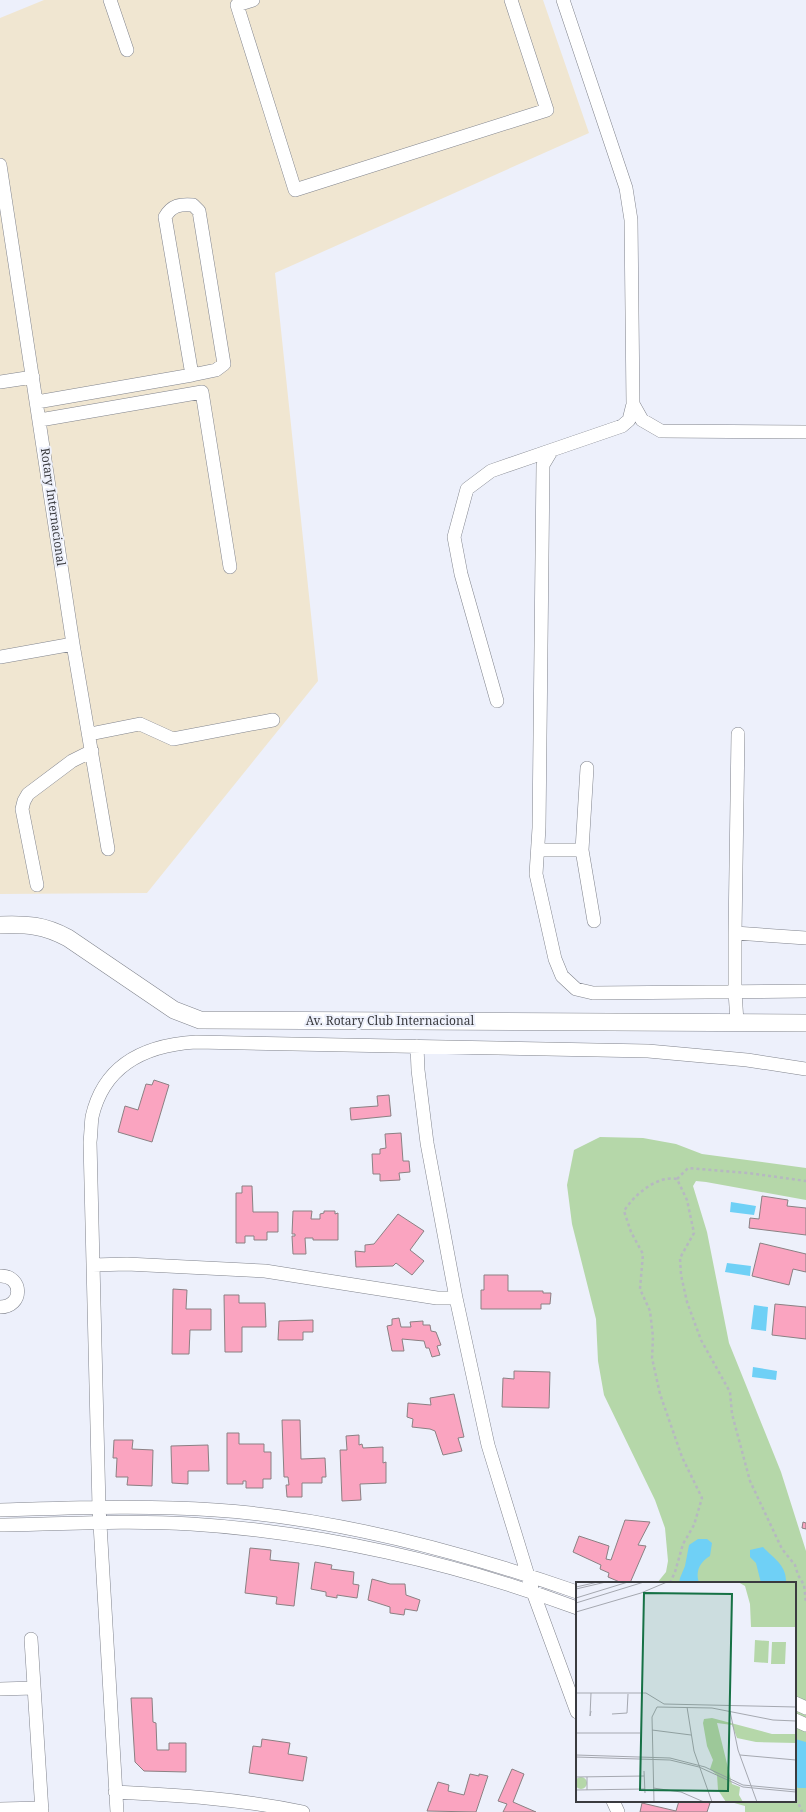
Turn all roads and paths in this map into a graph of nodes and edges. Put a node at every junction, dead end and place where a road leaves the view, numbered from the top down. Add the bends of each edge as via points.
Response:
1 (110, 0) edge
2 (253, 0) edge
3 (511, 0) edge
4 (563, 0) edge
5 (127, 50) dead end
6 (0, 165) edge
7 (192, 375) junction
8 (33, 377) junction
9 (0, 382) edge
10 (37, 402) junction
11 (632, 404) junction
12 (40, 420) junction
13 (806, 432) edge
14 (552, 450) junction
15 (230, 567) dead end
16 (73, 644) junction
17 (0, 657) edge
18 (497, 701) dead end
19 (273, 720) dead end
20 (90, 734) junction
21 (738, 734) dead end
22 (92, 751) junction
23 (587, 768) dead end
24 (108, 849) dead end
25 (538, 850) junction
26 (582, 850) junction
27 (37, 885) dead end
28 (594, 921) dead end
29 (0, 925) edge
30 (735, 933) junction
31 (806, 938) edge
32 (735, 991) junction
33 (806, 991) edge
34 (737, 1022) junction
35 (806, 1023) edge
36 (417, 1046) junction
37 (806, 1069) edge
38 (677, 1179) junction
39 (806, 1181) edge
40 (93, 1265) junction
41 (0, 1276) edge
42 (456, 1298) junction
43 (0, 1307) edge
44 (99, 1507) junction
45 (0, 1510) edge
46 (100, 1523) junction
47 (0, 1525) edge
48 (528, 1575) junction
49 (670, 1582) edge
50 (533, 1592) junction
51 (576, 1592) edge
52 (806, 1602) edge
53 (576, 1608) edge
54 (32, 1639) dead end
55 (34, 1688) junction
56 (0, 1689) edge
57 (796, 1703) edge
58 (806, 1708) edge
59 (576, 1709) edge
60 (796, 1720) edge
61 (806, 1725) edge
62 (116, 1792) junction
63 (796, 1801) edge
64 (613, 1802) edge
65 (0, 1809) edge
66 (42, 1810) edge
67 (117, 1812) edge
68 (303, 1812) edge
69 (618, 1812) edge
70 (802, 1812) edge

1 - 5 street
2 - 3 street via 237,5 295,190 547,110
4 - 11 street via 626,188 631,220
6 - 8 street, Rotary Internacional
7 - 7 street via 216,370 224,364 199,211 193,205 186,204 169,209 165,217
7 - 10 street
8 - 9 street
8 - 10 street, Rotary Internacional
10 - 12 street, Rotary Internacional
11 - 13 street via 642,420 661,431
11 - 14 street via 629,420 622,426
12 - 15 street via 202,392
12 - 16 street, Rotary Internacional
14 - 18 street via 491,471 467,489 454,537 461,574
14 - 25 street via 543,465
16 - 17 street
16 - 20 street, Rotary Internacional
19 - 20 street via 172,739 140,724
20 - 22 street, Rotary Internacional
21 - 30 street
22 - 24 street, Rotary Internacional
22 - 27 street via 72,760 28,794 24,801 22,809
23 - 26 street
25 - 26 street
25 - 32 street via 536,874 555,958 562,976 576,989 593,993
26 - 28 street
29 - 34 main road, Av. Rotary Club Internacional via 23,924 54,930 174,1010 200,1020
30 - 31 street
30 - 32 street
32 - 33 street
32 - 34 street
34 - 35 main road, Av. Rotary Club Internacional
36 - 37 street via 648,1051 747,1060
36 - 40 street via 189,1043 157,1047 130,1060 120,1068 97,1099 92,1118 90,1142
36 - 42 street via 424,1124
38 - 39 path via 688,1168
38 - 49 path via 669,1177 643,1191 631,1200 624,1211 631,1232 643,1254 640,1289 650,1312 652,1358 660,1394 682,1457 702,1498 694,1525 683,1544
38 - 52 path via 687,1200 694,1233 680,1258 687,1302 701,1340 730,1392 732,1414 750,1481 782,1549 796,1565 804,1585
40 - 42 street via 127,1264 265,1271 436,1298
40 - 44 street
41 - 43 street via 12,1279 18,1292 10,1305
42 - 48 street via 488,1445
44 - 45 street
44 - 46 street
44 - 48 street via 215,1510 311,1522 432,1548
46 - 47 street
46 - 50 street via 190,1524 309,1537 373,1549
46 - 62 street
48 - 50 street
48 - 51 street
50 - 53 street
50 - 59 street
54 - 55 street
55 - 56 street
55 - 66 street
57 - 58 street
60 - 61 street
62 - 67 street
62 - 68 street via 234,1801
63 - 70 path
64 - 69 street
65 - 66 street

